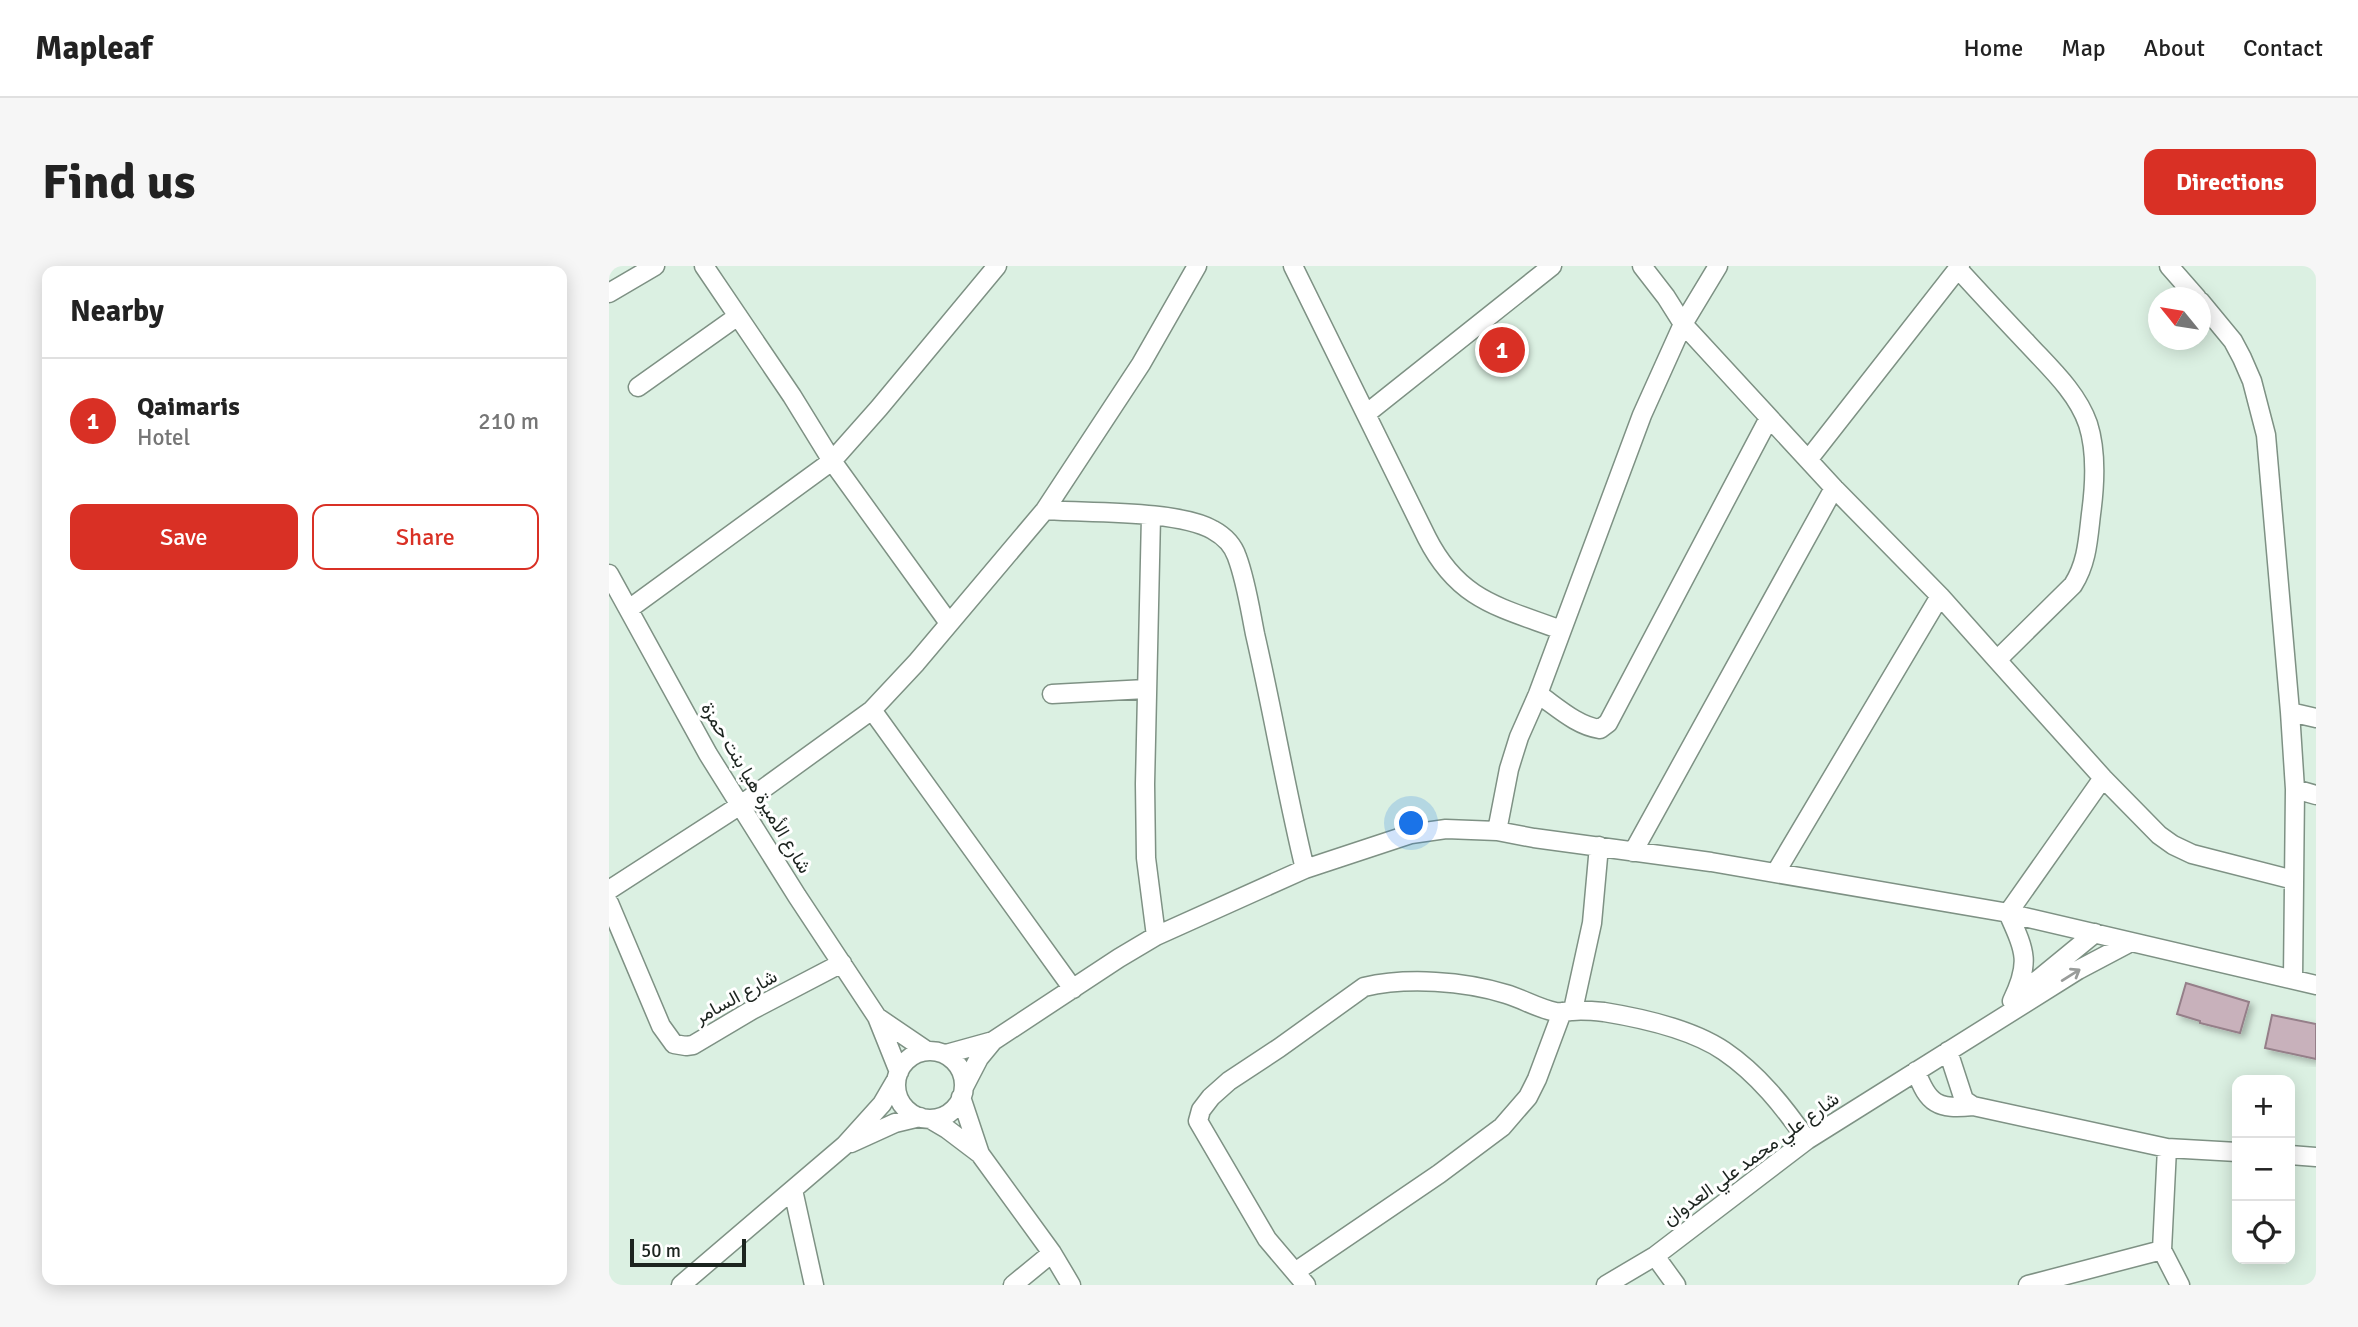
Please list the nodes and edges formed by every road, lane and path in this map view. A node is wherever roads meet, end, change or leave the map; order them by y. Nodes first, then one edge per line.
1 (655, 266) edge
2 (704, 266) edge
3 (997, 266) edge
4 (1197, 266) edge
5 (1293, 266) edge
6 (1552, 266) edge
7 (1642, 266) edge
8 (1718, 266) edge
9 (2169, 266) edge
10 (1959, 267) edge
11 (2188, 287) edge
12 (609, 293) edge
13 (2211, 314) edge
14 (738, 316) junction
15 (1683, 324) junction
16 (638, 387) dead end
17 (1366, 414) junction
18 (1769, 418) junction
19 (1808, 460) junction
20 (832, 461) junction
21 (1834, 488) junction
22 (1045, 510) junction
23 (1151, 516) junction
24 (609, 574) edge
25 (1940, 596) junction
26 (629, 608) junction
27 (949, 624) junction
28 (1561, 630) junction
29 (1997, 660) junction
30 (1146, 689) junction
31 (1052, 694) dead end
32 (1538, 694) junction
33 (872, 710) junction
34 (2290, 712) junction
35 (2316, 718) edge
36 (2103, 778) junction
37 (2295, 789) junction
38 (2316, 795) edge
39 (742, 804) junction
40 (1497, 831) junction
41 (1599, 846) junction
42 (1633, 852) junction
43 (1305, 869) junction
44 (1776, 872) junction
45 (2294, 880) junction
46 (609, 890) edge
47 (609, 903) edge
48 (2008, 913) junction
49 (2095, 933) junction
50 (1156, 936) junction
51 (2131, 942) junction
52 (842, 963) junction
53 (2293, 979) junction
54 (2316, 985) edge
55 (1073, 989) junction
56 (2012, 1001) junction
57 (1567, 1011) junction
58 (877, 1017) junction
59 (1992, 1024) junction
60 (993, 1041) junction
61 (927, 1051) junction
62 (1948, 1051) junction
63 (946, 1054) junction
64 (1916, 1071) junction
65 (897, 1076) junction
66 (962, 1092) junction
67 (1973, 1106) junction
68 (925, 1118) junction
69 (1807, 1140) junction
70 (845, 1145) junction
71 (2167, 1148) junction
72 (2232, 1152) edge
73 (980, 1154) junction
74 (2295, 1155) edge
75 (2316, 1157) edge
76 (793, 1190) junction
77 (2162, 1250) junction
78 (1052, 1253) junction
79 (1655, 1256) junction
80 (1301, 1278) edge
81 (681, 1285) edge
82 (814, 1285) edge
83 (1013, 1285) edge
84 (1071, 1285) edge
85 (1606, 1285) edge
86 (1676, 1285) edge
87 (2028, 1285) edge
88 (2180, 1285) edge

1 - 12 street
2 - 14 street
3 - 20 street
4 - 22 street
5 - 17 street
6 - 17 street
7 - 15 street
8 - 15 street
9 - 11 street
10 - 19 street
10 - 29 street
13 - 34 street
14 - 16 street
14 - 20 street
15 - 18 street
15 - 28 street
17 - 28 street
18 - 19 street
18 - 32 street
19 - 21 street
20 - 26 street
20 - 27 street
21 - 25 street
21 - 42 street
22 - 23 street
22 - 27 street
23 - 30 street
23 - 43 street
24 - 26 street, شارع الأميرة هيا بنت حمزة
25 - 29 street
25 - 44 street
26 - 39 street, شارع الأميرة هيا بنت حمزة
27 - 33 street
28 - 32 street
29 - 36 street
30 - 31 street
30 - 50 street
32 - 40 street
33 - 39 street
33 - 55 street
34 - 35 street
34 - 37 street
36 - 45 street
36 - 48 street
37 - 38 street
37 - 45 street
39 - 46 street
39 - 52 street, شارع الأميرة هيا بنت حمزة
40 - 41 street
40 - 43 street
41 - 42 street
41 - 57 street
42 - 44 street
43 - 50 street
44 - 48 street
45 - 53 street
47 - 52 street, شارع السامر
48 - 49 street
48 - 56 street
49 - 51 street
49 - 56 street, شارع علي محمد علي العدوان
50 - 55 street
51 - 53 street
59 -> 51 street, شارع علي محمد علي العدوان
52 - 58 street, شارع الأميرة هيا بنت حمزة
53 - 54 street
55 - 60 street
56 - 59 street, شارع علي محمد علي العدوان
57 - 69 street
57 - 80 street
57 - 80 street
58 - 61 street, شارع الأميرة هيا بنت حمزة
58 - 65 street, شارع الأميرة هيا بنت حمزة
59 - 62 street, شارع علي محمد علي العدوان
60 - 63 street
60 - 66 street
61 - 63 street
61 - 65 street
62 - 64 street, شارع علي محمد علي العدوان
62 - 67 street
63 - 66 street
64 - 67 street
64 - 69 street, شارع علي محمد علي العدوان
65 - 68 street
65 - 70 street
66 - 68 street
66 - 73 street
67 - 71 street
68 - 70 street
68 - 73 street
69 - 79 street, شارع علي محمد علي العدوان
70 - 76 street
71 - 72 street
71 - 77 street
73 - 78 street
74 - 75 street
76 - 81 street
76 - 82 street
77 - 87 street
77 - 88 street
78 - 83 street
78 - 84 street
79 - 85 street, شارع علي محمد علي العدوان
79 - 86 street

